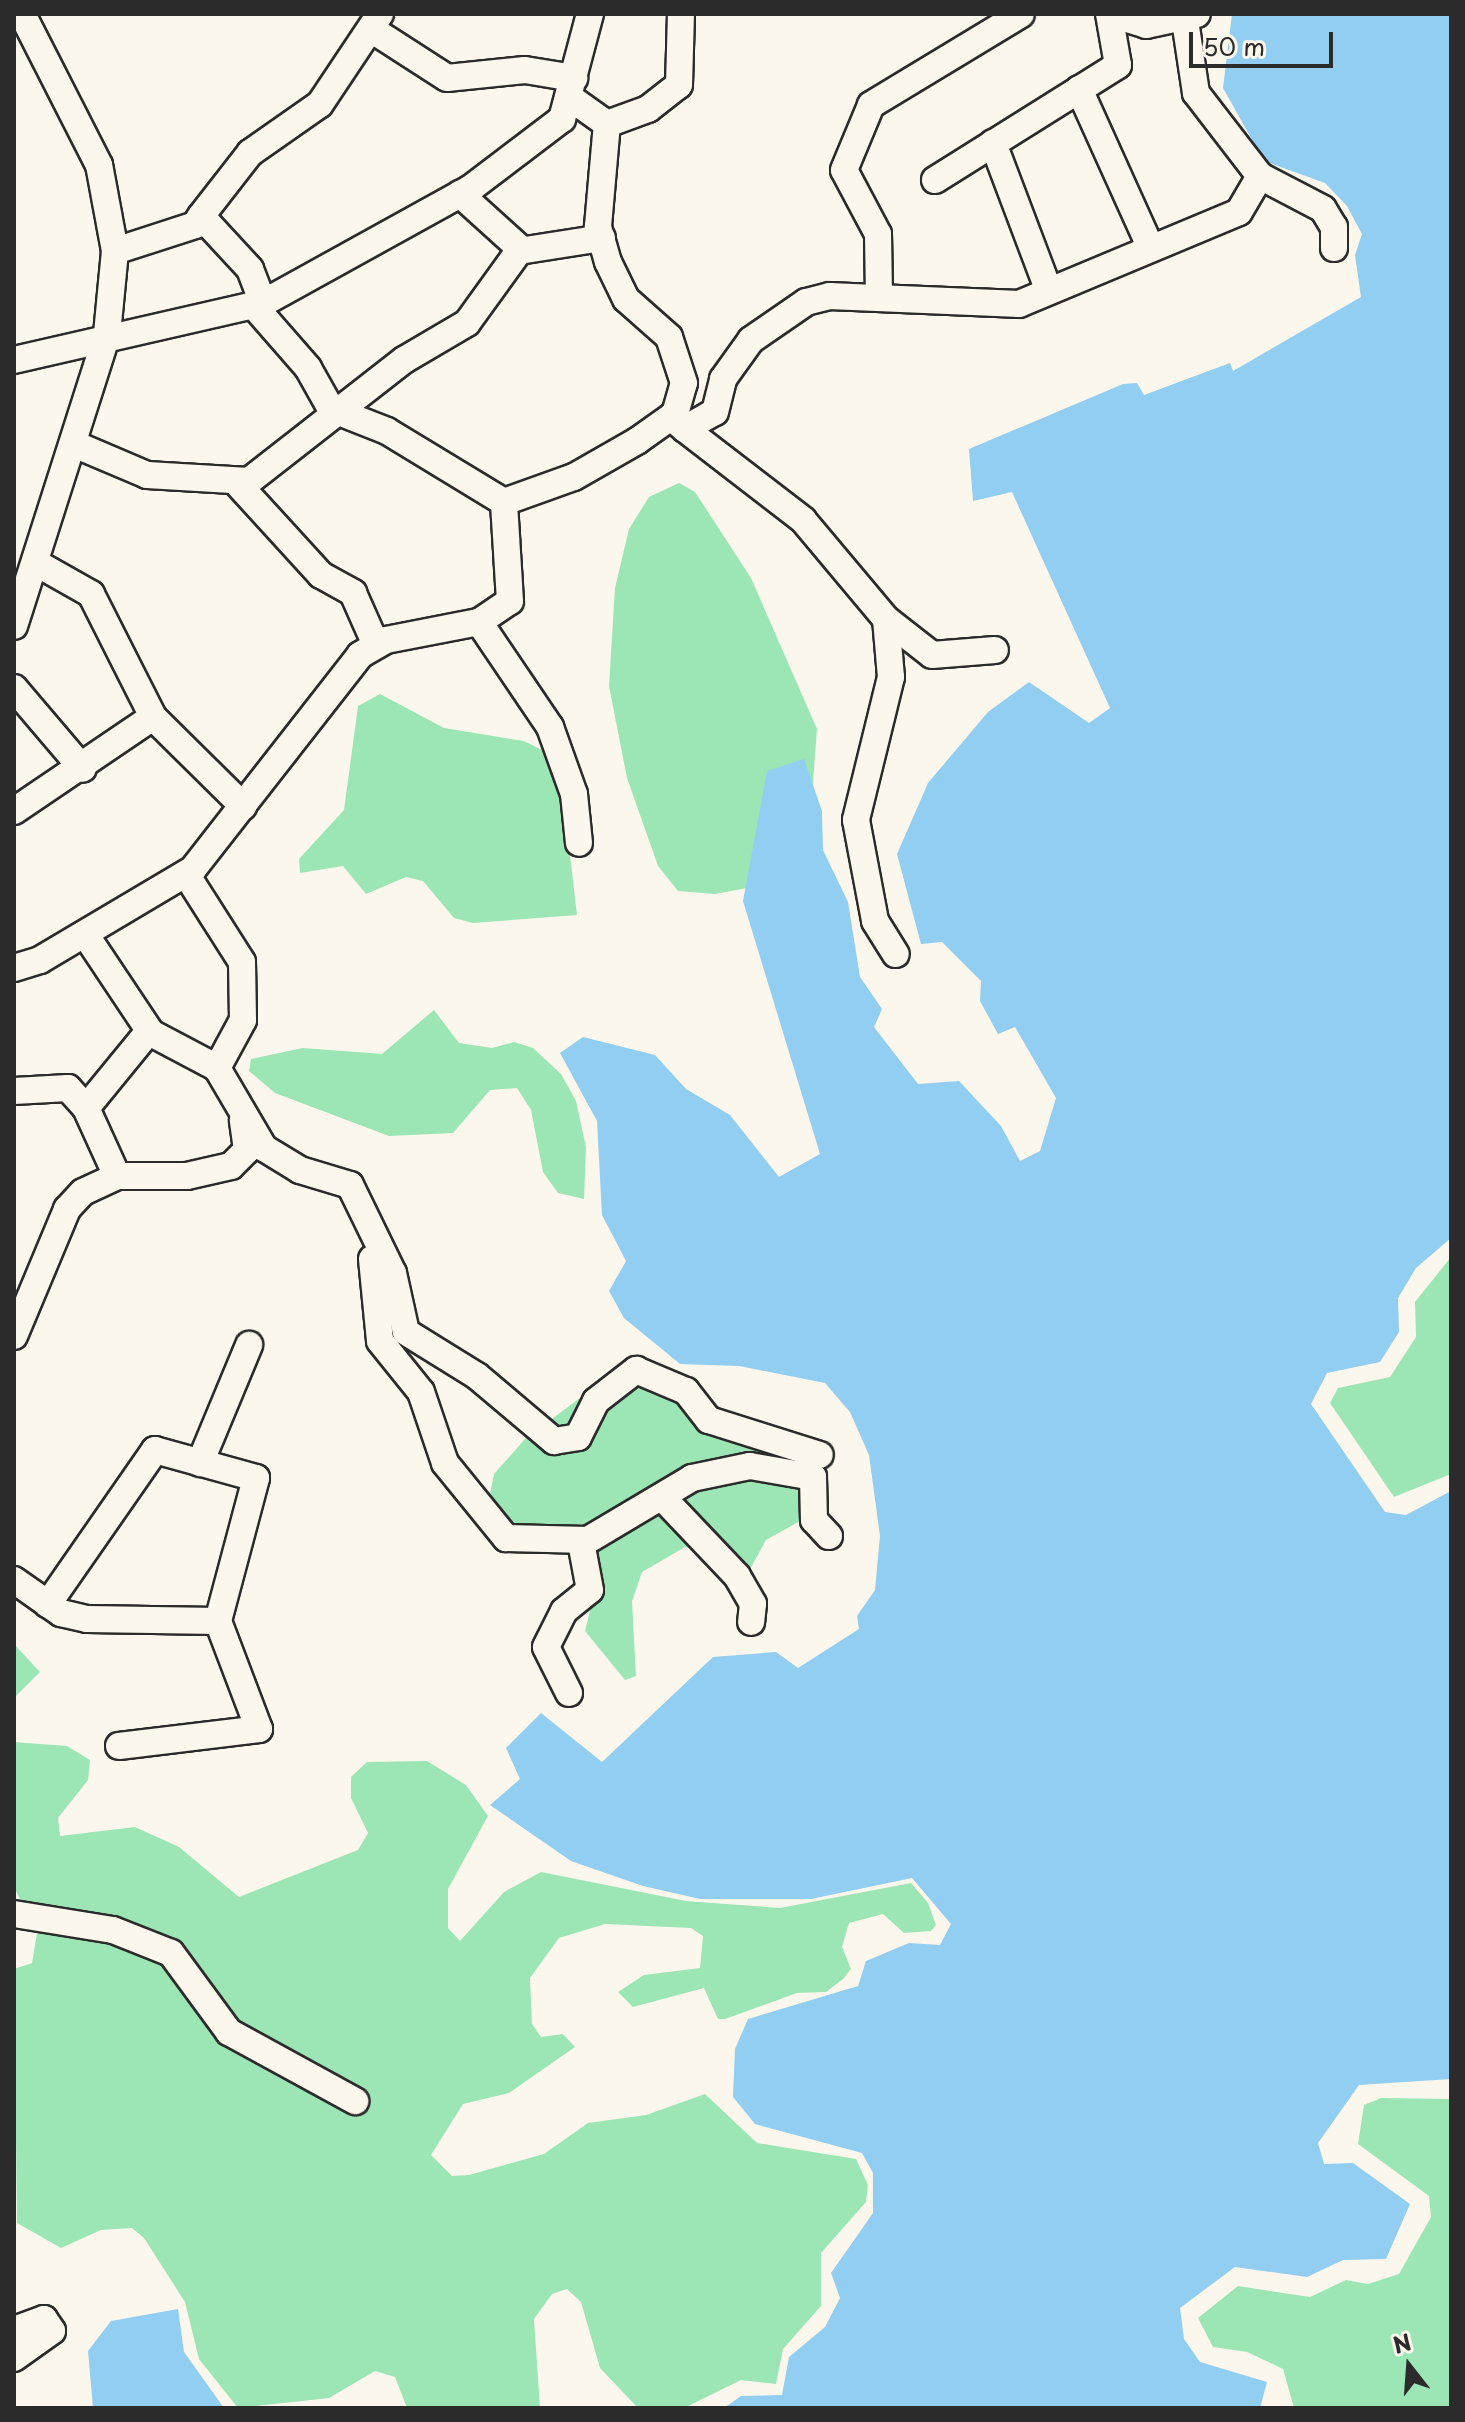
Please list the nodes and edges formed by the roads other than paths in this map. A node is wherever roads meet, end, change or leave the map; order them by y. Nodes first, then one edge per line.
1 (22, 14) edge
2 (590, 14) edge
3 (681, 14) edge
4 (1021, 14) edge
5 (1110, 14) edge
6 (1191, 17) edge
7 (375, 21) edge
8 (571, 88) junction
9 (1079, 89) junction
10 (607, 124) junction
11 (993, 143) junction
12 (1260, 176) junction
13 (935, 180) dead end
14 (460, 194) junction
15 (201, 216) junction
16 (602, 238) junction
17 (1150, 246) junction
18 (1334, 248) dead end
19 (522, 250) junction
20 (115, 251) junction
21 (1049, 291) junction
22 (879, 297) junction
23 (258, 304) junction
24 (107, 334) junction
25 (14, 360) edge
26 (344, 411) junction
27 (678, 423) junction
28 (74, 444) junction
29 (236, 482) junction
30 (504, 502) junction
31 (38, 564) junction
32 (886, 619) junction
33 (479, 622) junction
34 (14, 626) edge
35 (376, 645) junction
36 (995, 650) dead end
37 (14, 688) edge
38 (153, 717) junction
39 (83, 769) junction
40 (243, 806) junction
41 (14, 811) edge
42 (579, 843) dead end
43 (186, 874) junction
44 (85, 934) junction
45 (896, 954) dead end
46 (14, 968) edge
47 (149, 1031) junction
48 (217, 1068) junction
49 (14, 1091) edge
50 (86, 1108) junction
51 (242, 1113) junction
52 (117, 1176) junction
53 (362, 1210) junction
54 (14, 1336) edge
55 (249, 1345) dead end
56 (820, 1455) dead end
57 (200, 1463) junction
58 (662, 1497) junction
59 (829, 1536) dead end
60 (581, 1542) junction
61 (14, 1580) edge
62 (48, 1604) junction
63 (218, 1621) junction
64 (751, 1622) dead end
65 (569, 1693) dead end
66 (119, 1746) dead end
67 (14, 1914) edge
68 (355, 2101) dead end
69 (14, 2330) edge
70 (14, 2358) edge

1 - 20 street
2 - 8 street
3 - 10 street
4 - 22 street
5 - 6 street
5 - 9 street
6 - 12 street
7 - 8 street
7 - 15 street
8 - 10 street
8 - 14 street
9 - 11 street
9 - 17 street
10 - 16 street
11 - 13 street
11 - 21 street
12 - 17 street
12 - 18 street
14 - 19 street
14 - 23 street
15 - 20 street
15 - 23 street
16 - 19 street
16 - 27 street
17 - 21 street
19 - 26 street
20 - 24 street
21 - 22 street
22 - 27 street
23 - 24 street
23 - 26 street
24 - 25 street
24 - 28 street
26 - 29 street
26 - 30 street
27 - 30 street
27 - 32 street
28 - 29 street
28 - 31 street
29 - 35 street
30 - 33 street
31 - 34 street
31 - 38 street
32 - 36 street
32 - 45 street
33 - 35 street
33 - 42 street
35 - 40 street
37 - 39 street
38 - 39 street
38 - 40 street
39 - 41 street
40 - 43 street
43 - 44 street
43 - 48 street
44 - 46 street
44 - 47 street
47 - 48 street
47 - 50 street
48 - 51 street
49 - 50 street
50 - 52 street
51 - 52 street
51 - 53 street
52 - 54 street
53 - 56 street
53 - 60 street
55 - 57 street
57 - 62 street
57 - 63 street
58 - 59 street
58 - 60 street
58 - 64 street
60 - 65 street
61 - 62 street
62 - 63 street
63 - 66 street
67 - 68 street
69 - 70 street

